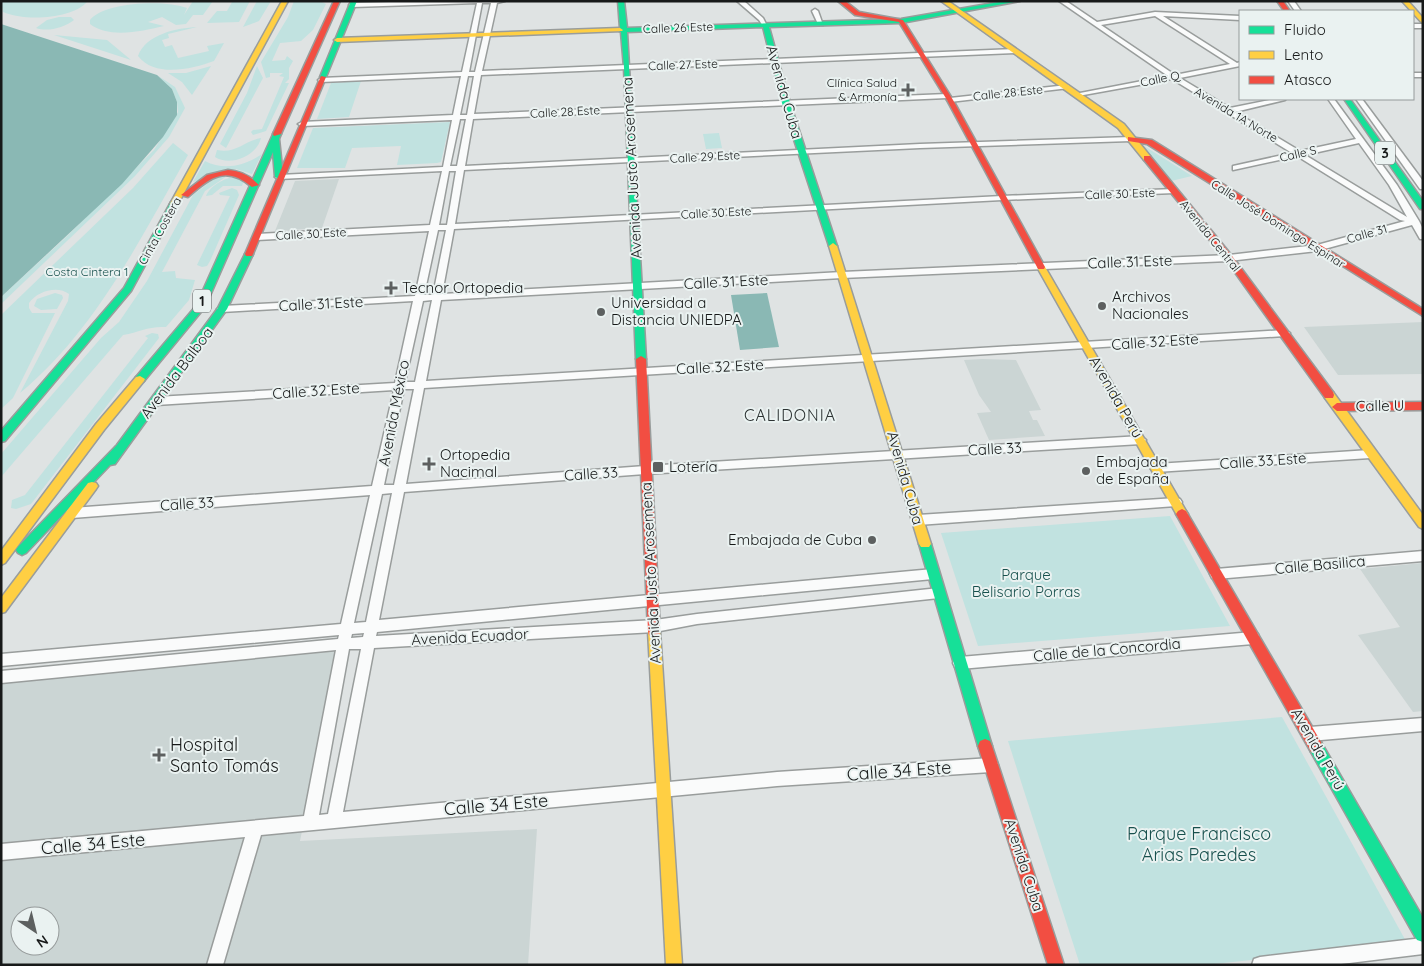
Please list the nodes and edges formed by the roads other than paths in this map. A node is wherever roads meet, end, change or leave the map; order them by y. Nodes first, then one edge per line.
1 (285, 1) edge
2 (337, 1) edge
3 (494, 1) edge
4 (502, 1) edge
5 (621, 1) edge
6 (740, 1) edge
7 (841, 1) edge
8 (944, 1) edge
9 (1017, 1) edge
10 (1062, 1) edge
11 (480, 2) edge
12 (353, 3) edge
13 (815, 12) dead end
14 (959, 12) junction
15 (1414, 12) edge
16 (1156, 14) junction
17 (1239, 18) edge
18 (901, 21) junction
19 (1423, 22) edge
20 (846, 23) junction
21 (820, 24) junction
22 (1094, 24) junction
23 (765, 26) junction
24 (625, 30) junction
25 (480, 35) junction
26 (337, 40) junction
27 (1015, 51) junction
28 (923, 55) junction
29 (774, 61) junction
30 (1238, 64) edge
31 (628, 67) junction
32 (466, 73) junction
33 (478, 73) junction
34 (1172, 76) junction
35 (321, 80) junction
36 (1067, 87) junction
37 (1080, 95) junction
38 (948, 98) junction
39 (1278, 100) edge
40 (1332, 100) edge
41 (1348, 100) edge
42 (1360, 100) edge
43 (786, 103) junction
44 (628, 109) junction
45 (1228, 111) junction
46 (469, 117) junction
47 (457, 118) junction
48 (302, 124) junction
49 (275, 137) junction
50 (1131, 138) junction
51 (1360, 140) junction
52 (209, 143) junction
53 (973, 144) junction
54 (802, 151) junction
55 (1300, 154) junction
56 (630, 161) junction
57 (1236, 168) dead end
58 (446, 169) junction
59 (460, 169) junction
60 (280, 178) junction
61 (255, 185) junction
62 (1393, 185) junction
63 (1423, 187) edge
64 (1174, 192) junction
65 (1002, 198) junction
66 (176, 203) junction
67 (1422, 206) edge
68 (822, 208) junction
69 (634, 218) junction
70 (1414, 221) junction
71 (450, 227) junction
72 (434, 228) junction
73 (257, 237) junction
74 (1423, 237) edge
75 (1317, 248) junction
76 (1229, 258) junction
77 (1041, 266) junction
78 (842, 275) junction
79 (639, 286) junction
80 (437, 298) junction
81 (418, 300) junction
82 (222, 309) junction
83 (1423, 313) edge
84 (1285, 333) junction
85 (1087, 347) junction
86 (870, 358) junction
87 (640, 372) junction
88 (418, 385) junction
89 (399, 386) junction
90 (156, 401) junction
91 (1337, 406) junction
92 (1423, 406) edge
93 (1, 438) edge
94 (1140, 440) junction
95 (120, 448) junction
96 (899, 454) junction
97 (1370, 454) junction
98 (1156, 468) junction
99 (645, 470) junction
100 (401, 489) junction
101 (378, 490) junction
102 (1176, 502) junction
103 (72, 513) junction
104 (918, 520) junction
105 (1423, 524) edge
106 (1423, 556) edge
107 (1, 560) edge
108 (1, 571) edge
109 (933, 574) junction
110 (1216, 574) junction
111 (938, 593) junction
112 (654, 603) junction
113 (1, 608) edge
114 (372, 625) junction
115 (655, 626) junction
116 (347, 627) junction
117 (1253, 638) junction
118 (368, 642) junction
119 (344, 644) junction
120 (1, 660) edge
121 (960, 663) junction
122 (1, 677) edge
123 (1423, 724) edge
124 (1310, 734) junction
125 (991, 765) junction
126 (664, 790) junction
127 (334, 820) junction
128 (310, 824) junction
129 (255, 828) junction
130 (1, 852) edge
131 (1423, 934) edge
132 (1423, 946) edge
133 (215, 965) edge
134 (674, 965) edge
135 (1056, 965) edge
136 (1260, 965) edge

1 - 52 main road, Cinta Costera
2 - 49 main road, Avenida Balboa / 1
3 - 4 street
3 - 11 street
3 - 25 street, Avenida México
5 - 24 main road, Avenida Justo Arosemena
6 - 23 street, Avenida Cuba
7 - 18 main road
7 - 20 main road
8 - 14 main road, Avenida Central
9 - 14 main road, Calle 26 Este
10 - 22 street, Avenida 1A Norte
11 - 12 street
11 - 25 street, Avenida México
12 - 26 main road, Avenida Balboa / 1
13 - 21 street
14 - 18 main road, Calle 26 Este
14 - 27 main road, Avenida Central
15 - 19 main road
16 - 17 street
16 - 22 street
16 - 30 street
18 - 20 main road, Calle 26 Este
18 - 28 main road, Avenida Perú
20 - 21 main road, Calle 26 Este
21 - 23 main road, Calle 26 Este
22 - 34 street, Avenida 1A Norte
23 - 24 main road, Calle 26 Este
23 - 29 main road, Avenida Cuba
24 - 25 main road, Calle 26 Este
24 - 31 main road, Avenida Justo Arosemena
25 - 26 main road, Calle 26 Este
25 - 32 street, Avenida México
25 - 33 street, Avenida México
26 - 35 main road, Avenida Balboa / 1
27 - 28 street, Calle 27 Este
27 - 36 main road, Avenida Central
28 - 29 street, Calle 27 Este
28 - 38 main road, Avenida Perú
29 - 31 street, Calle 27 Este
29 - 43 main road, Avenida Cuba
30 - 34 street, Calle Q
31 - 33 street, Calle 27 Este
31 - 44 main road, Avenida Justo Arosemena
32 - 33 street, Calle 27 Este
32 - 35 street, Calle 27 Este
32 - 47 street, Avenida México
33 - 46 street, Avenida México
34 - 37 street, Calle Q
34 - 45 street, Avenida 1A Norte
35 - 48 main road, Avenida Balboa / 1
36 - 37 main road, Avenida Central
36 - 38 street, Calle 28 Este
37 - 50 main road, Avenida Central
38 - 43 street, Calle 28 Este
38 - 53 main road, Avenida Perú
39 - 45 street
40 - 51 street
41 - 67 main road, 3
42 - 63 street
43 - 44 street, Calle 28 Este
43 - 54 main road, Avenida Cuba
44 - 46 street, Calle 28 Este
44 - 56 main road, Avenida Justo Arosemena
45 - 55 street, Avenida 1A Norte
46 - 47 street, Calle 28 Este
46 - 59 street, Avenida México
47 - 48 street, Calle 28 Este
47 - 58 street, Avenida México
48 - 60 main road, Avenida Balboa / 1
49 - 52 main road
49 - 60 main road
49 - 61 main road, Avenida Balboa / 1
50 - 53 street, Calle 29 Este
50 - 64 main road, Avenida Central
50 - 75 main road, Calle José Domingo Espinar
51 - 55 street, Calle S
51 - 62 street
52 - 66 main road, Cinta Costera
53 - 54 street, Calle 29 Este
53 - 65 main road, Avenida Perú
54 - 56 street, Calle 29 Este
54 - 68 main road, Avenida Cuba
55 - 57 street, Calle S
55 - 70 street, Avenida 1A Norte
56 - 59 street, Calle 29 Este
56 - 69 main road, Avenida Justo Arosemena
58 - 59 street, Calle 29 Este
58 - 60 street, Calle 29 Este
58 - 72 street, Avenida México
59 - 71 street, Avenida México
60 - 73 main road, Avenida Balboa / 1
61 - 66 main road
61 - 107 main road, Avenida Balboa / 1
62 - 67 main road
62 - 70 street
64 - 65 street, Calle 30 Este
64 - 76 main road, Avenida Central
65 - 68 street, Calle 30 Este
65 - 77 main road, Avenida Perú
66 - 93 main road, Cinta Costera
67 - 70 main road
68 - 69 street, Calle 30 Este
68 - 78 main road, Avenida Cuba
69 - 71 street, Calle 30 Este
69 - 79 main road, Avenida Justo Arosemena
70 - 74 street
70 - 75 street, Calle 31
71 - 72 street, Calle 30 Este
71 - 80 street, Avenida México
72 - 73 street, Calle 30 Este
72 - 81 street, Avenida México
73 - 82 main road, Avenida Balboa / 1
75 - 76 street, Calle 31
75 - 83 main road, Calle José Domingo Espinar
76 - 77 street, Calle 31 Este
76 - 84 main road, Avenida Central
77 - 78 street, Calle 31 Este
77 - 85 main road, Avenida Perú
78 - 79 street, Calle 31 Este
78 - 86 main road, Avenida Cuba
79 - 80 street, Calle 31 Este
79 - 87 main road, Avenida Justo Arosemena
80 - 81 street, Calle 31 Este
80 - 88 street, Avenida México
81 - 82 street, Calle 31 Este
81 - 89 street, Avenida México
82 - 90 main road, Avenida Balboa / 1
84 - 85 street, Calle 32 Este
84 - 91 main road, Avenida Central
85 - 86 street, Calle 32 Este
85 - 94 main road, Avenida Perú
86 - 87 street, Calle 32 Este
86 - 96 main road, Avenida Cuba
87 - 88 street, Calle 32 Este
87 - 99 main road, Avenida Justo Arosemena
88 - 89 street, Calle 32 Este
88 - 100 street, Avenida México
89 - 90 street, Calle 32 Este
89 - 101 street, Avenida México
90 - 95 main road, Avenida Balboa / 1
91 - 92 main road, Calle U
91 - 97 main road, Avenida Central
94 - 96 street, Calle 33
94 - 98 main road, Avenida Perú
95 - 103 main road, Avenida Balboa / 1
95 - 108 main road
96 - 99 street, Calle 33
96 - 104 main road, Avenida Cuba
97 - 98 street, Calle 33 Este
97 - 105 main road, Avenida Central
98 - 102 main road, Avenida Perú
99 - 100 street, Calle 33
99 - 112 main road, Avenida Justo Arosemena
100 - 101 street, Calle 33
100 - 114 street, Avenida México
101 - 103 street, Calle 33
101 - 116 street, Avenida México
102 - 104 street
102 - 110 main road, Avenida Perú
103 - 113 main road, Avenida Balboa / 1
104 - 109 main road, Avenida Cuba
106 - 110 street, Calle Basilica
109 - 111 main road, Avenida Cuba
109 - 112 street, Avenida Ecuador
110 - 117 main road, Avenida Perú
111 - 115 street, Avenida Ecuador
111 - 121 main road, Avenida Cuba
112 - 114 street, Avenida Ecuador
112 - 115 main road, Avenida Justo Arosemena
114 - 116 street, Avenida Ecuador
114 - 118 street, Avenida México
115 - 118 street, Avenida Ecuador
115 - 126 main road, Avenida Justo Arosemena
116 - 119 street, Avenida México
116 - 120 street, Avenida Ecuador
117 - 121 street, Calle de la Concordia
117 - 124 main road, Avenida Perú
118 - 119 street, Avenida Ecuador
118 - 127 street, Avenida México
119 - 122 street, Avenida Ecuador
119 - 128 street, Avenida México
121 - 125 main road, Avenida Cuba
123 - 124 street
124 - 131 main road, Avenida Perú
125 - 126 street, Calle 34 Este
125 - 135 main road, Avenida Cuba
126 - 127 street, Calle 34 Este
126 - 134 main road, Avenida Justo Arosemena
127 - 128 street, Calle 34 Este
128 - 129 street, Calle 34 Este
129 - 130 street, Calle 34 Este
129 - 133 street
132 - 136 street

